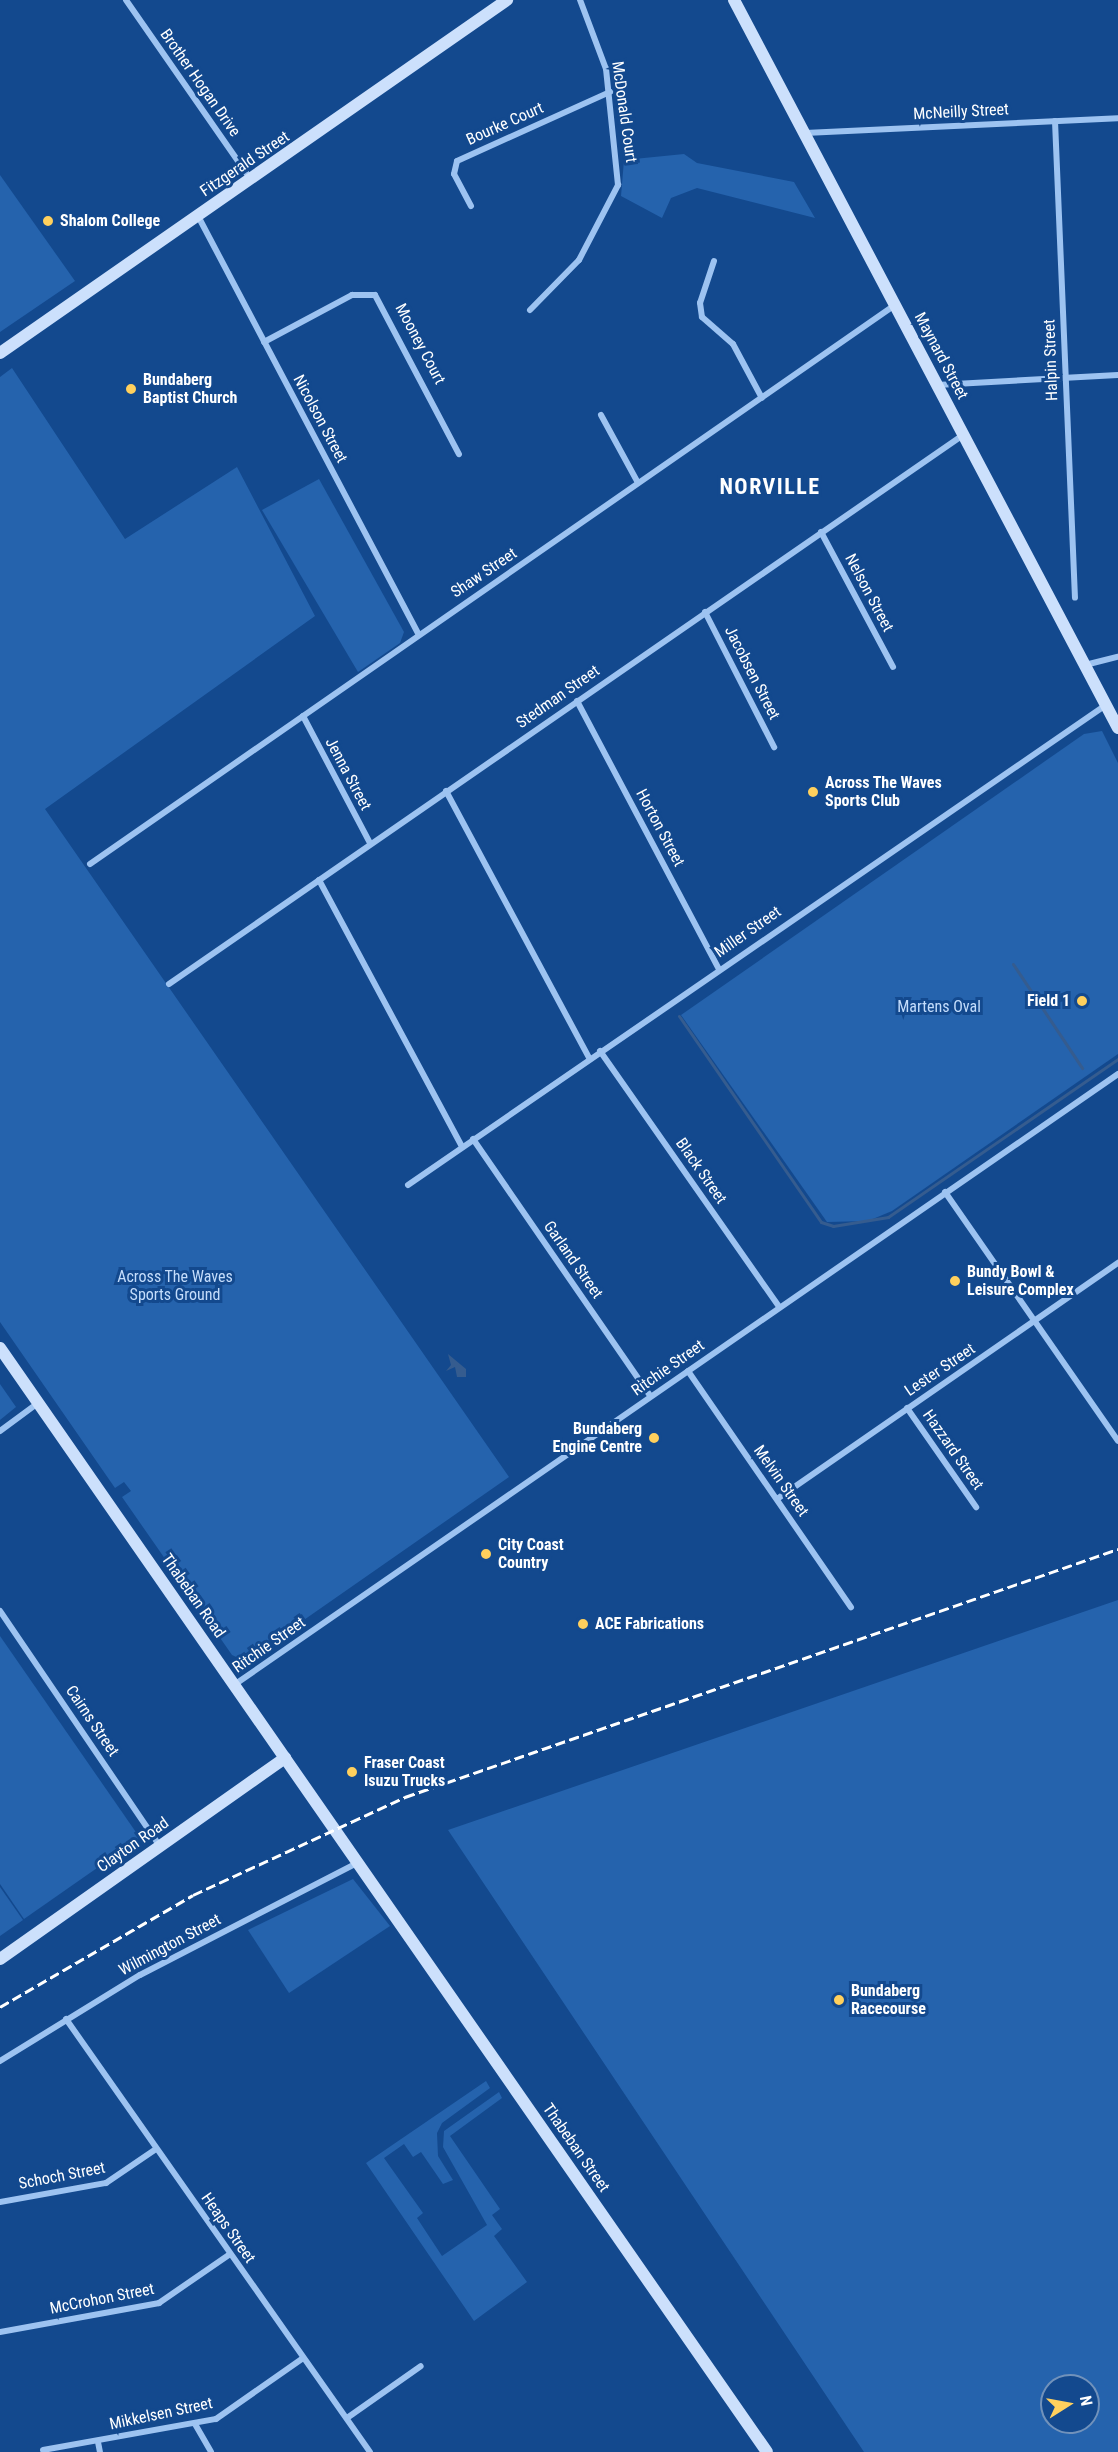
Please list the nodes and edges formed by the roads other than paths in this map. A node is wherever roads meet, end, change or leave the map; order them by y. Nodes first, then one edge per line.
1 (126, 0) edge
2 (507, 0) edge
3 (580, 0) edge
4 (734, 0) edge
5 (610, 92) junction
6 (1118, 118) edge
7 (1055, 121) junction
8 (805, 133) junction
9 (252, 181) junction
10 (471, 206) dead end
11 (198, 216) junction
12 (714, 261) dead end
13 (895, 305) junction
14 (530, 310) dead end
15 (264, 342) junction
16 (0, 353) edge
17 (1118, 375) edge
18 (1066, 378) junction
19 (936, 385) junction
20 (762, 398) junction
21 (601, 415) dead end
22 (964, 435) junction
23 (459, 454) dead end
24 (638, 483) junction
25 (821, 532) junction
26 (1075, 598) dead end
27 (705, 612) junction
28 (418, 634) junction
29 (1118, 657) edge
30 (1085, 665) junction
31 (892, 667) dead end
32 (577, 701) junction
33 (1106, 705) junction
34 (303, 716) junction
35 (1118, 728) edge
36 (774, 747) dead end
37 (446, 791) junction
38 (370, 843) junction
39 (90, 864) dead end
40 (319, 880) junction
41 (719, 969) junction
42 (169, 984) dead end
43 (600, 1051) junction
44 (590, 1059) junction
45 (1118, 1074) edge
46 (474, 1139) junction
47 (462, 1147) junction
48 (408, 1185) dead end
49 (945, 1192) junction
50 (1118, 1263) edge
51 (779, 1307) junction
52 (1035, 1322) junction
53 (0, 1348) edge
54 (688, 1371) junction
55 (650, 1396) junction
56 (38, 1403) junction
57 (908, 1408) junction
58 (0, 1431) edge
59 (1118, 1441) edge
60 (777, 1499) junction
61 (976, 1507) dead end
62 (851, 1607) dead end
63 (0, 1611) edge
64 (234, 1685) junction
65 (285, 1758) junction
66 (161, 1846) junction
67 (358, 1863) junction
68 (0, 1959) edge
69 (66, 2019) junction
70 (0, 2061) edge
71 (156, 2149) junction
72 (0, 2202) edge
73 (230, 2254) junction
74 (0, 2332) edge
75 (303, 2358) junction
76 (421, 2366) dead end
77 (347, 2418) junction
78 (195, 2424) junction
79 (98, 2442) junction
80 (43, 2450) dead end
81 (100, 2452) edge
82 (211, 2452) edge
83 (370, 2452) edge
84 (767, 2452) edge

1 - 9 street, Brother Hogan Drive
2 - 9 street, Fitzgerald Street
3 - 5 street, McDonald Court
4 - 8 street, Maynard Street
5 - 10 street, Bourke Court
5 - 14 street, McDonald Court
6 - 7 street, McNeilly Street
7 - 8 street, McNeilly Street
7 - 18 street, Halpin Street
8 - 13 street, Maynard Street
9 - 11 street, Fitzgerald Street
11 - 15 street, Nicolson Street
11 - 16 street, Fitzgerald Street
12 - 20 street
13 - 19 street, Maynard Street
13 - 20 street, Shaw Street
15 - 23 street, Mooney Court
15 - 28 street, Nicolson Street
17 - 18 street
18 - 19 street
18 - 26 street, Halpin Street
19 - 22 street, Maynard Street
20 - 24 street, Shaw Street
21 - 24 street
22 - 25 street, Stedman Street
22 - 30 street, Maynard Street
24 - 28 street, Shaw Street
25 - 27 street, Stedman Street
25 - 31 street, Nelson Street
27 - 32 street, Stedman Street
27 - 36 street, Jacobsen Street
28 - 34 street, Shaw Street
29 - 30 street
30 - 33 street, Maynard Street
32 - 37 street, Stedman Street
32 - 41 street, Horton Street
33 - 35 street, Maynard Street
33 - 41 street, Miller Street
34 - 38 street, Jenna Street
34 - 39 street, Shaw Street
37 - 38 street, Stedman Street
37 - 44 street
38 - 40 street, Stedman Street
40 - 42 street, Stedman Street
40 - 47 street
41 - 43 street, Miller Street
43 - 44 street, Miller Street
43 - 51 street, Black Street
44 - 46 street, Miller Street
45 - 49 street, Ritchie Street
46 - 47 street, Miller Street
46 - 55 street, Garland Street
47 - 48 street, Miller Street
49 - 51 street, Ritchie Street
49 - 52 street
50 - 52 street, Lester Street
51 - 54 street, Ritchie Street
52 - 57 street, Lester Street
52 - 59 street
53 - 56 street, Thabeban Road
54 - 55 street, Ritchie Street
54 - 60 street, Melvin Street
55 - 64 street, Ritchie Street
56 - 58 street
56 - 64 street, Thabeban Road
57 - 60 street, Lester Street
57 - 61 street, Hazzard Street
60 - 62 street, Melvin Street
63 - 66 street, Cairns Street
64 - 65 street, Thabeban Road
65 - 66 street, Clayton Road
65 - 67 street, Thabeban Road
66 - 68 street, Clayton Road
67 - 69 street, Wilmington Street
67 - 84 street, Thabeban Street
69 - 70 street, Wilmington Street
69 - 71 street, Heaps Street
71 - 72 street, Schoch Street
71 - 73 street, Heaps Street
73 - 74 street, McCrohon Street
73 - 75 street, Heaps Street
75 - 77 street, Heaps Street
75 - 78 street, Mikkelsen Street
76 - 77 street
77 - 83 street, Heaps Street
78 - 79 street, Mikkelsen Street
78 - 82 street
79 - 80 street, Mikkelsen Street
79 - 81 street

